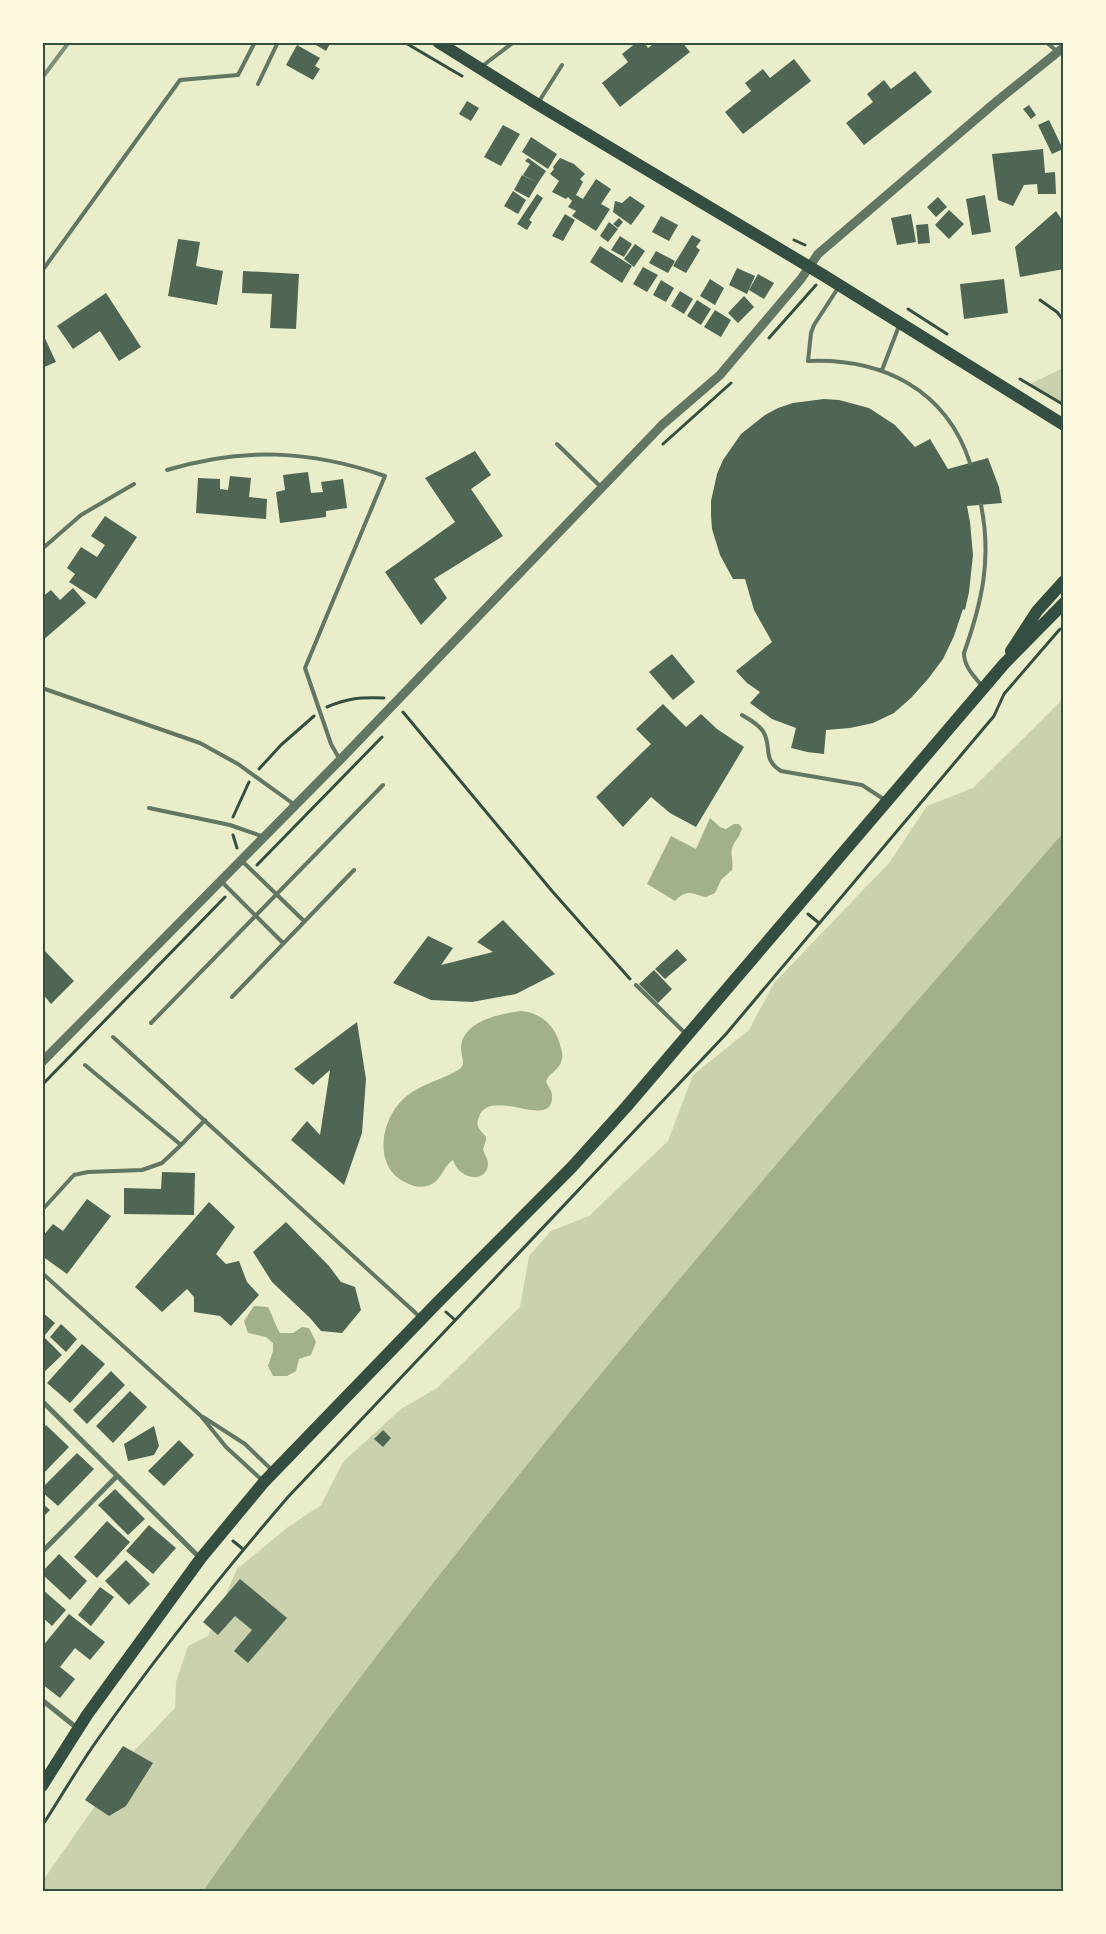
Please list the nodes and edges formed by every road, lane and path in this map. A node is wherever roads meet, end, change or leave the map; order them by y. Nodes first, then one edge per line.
1 (255, 42) edge
2 (278, 42) edge
3 (438, 42) edge
4 (514, 42) edge
5 (1046, 42) edge
6 (1061, 50) edge
7 (562, 65) dead end
8 (479, 68) junction
9 (258, 84) dead end
10 (538, 104) junction
11 (810, 267) junction
12 (42, 271) edge
13 (823, 275) junction
14 (839, 286) junction
15 (1040, 300) dead end
16 (904, 307) dead end
17 (1064, 321) edge
18 (900, 324) junction
19 (950, 336) dead end
20 (765, 343) dead end
21 (882, 370) junction
22 (1019, 379) dead end
23 (733, 381) dead end
24 (1064, 405) edge
25 (1062, 423) edge
26 (558, 444) dead end
27 (660, 446) dead end
28 (970, 463) dead end
29 (167, 470) dead end
30 (134, 484) dead end
31 (601, 487) junction
32 (982, 505) dead end
33 (42, 549) edge
34 (1064, 581) edge
35 (1064, 603) edge
36 (1064, 625) edge
37 (1004, 664) junction
38 (42, 688) edge
39 (984, 688) junction
40 (394, 702) junction
41 (320, 711) junction
42 (403, 712) junction
43 (742, 715) dead end
44 (398, 718) dead end
45 (382, 736) dead end
46 (340, 760) junction
47 (254, 775) junction
48 (383, 785) dead end
49 (887, 802) junction
50 (296, 805) junction
51 (149, 808) dead end
52 (230, 825) junction
53 (264, 837) junction
54 (241, 860) junction
55 (251, 870) junction
56 (354, 870) dead end
57 (221, 881) junction
58 (231, 891) junction
59 (276, 895) junction
60 (255, 916) junction
61 (304, 921) junction
62 (283, 943) junction
63 (636, 985) joint
64 (232, 997) dead end
65 (151, 1023) dead end
66 (688, 1035) junction
67 (113, 1036) dead end
68 (42, 1062) edge
69 (85, 1065) dead end
70 (42, 1085) edge
71 (204, 1120) junction
72 (181, 1144) junction
73 (42, 1210) edge
74 (42, 1273) edge
75 (422, 1319) junction
76 (42, 1402) edge
77 (201, 1416) junction
78 (274, 1472) junction
79 (117, 1476) junction
80 (264, 1482) junction
81 (42, 1552) edge
82 (201, 1558) junction
83 (42, 1700) edge
84 (78, 1728) junction
85 (42, 1786) edge
86 (42, 1826) edge

1 - 12 lane
2 - 9 lane
3 - 8 main road
4 - 8 lane
5 - 6 lane
6 - 11 street
7 - 10 lane
8 - 10 main road
10 - 11 main road
11 - 13 main road
11 - 31 street
13 - 14 main road
13 - 20 path
14 - 18 main road
14 - 21 lane
15 - 17 path
16 - 19 path
18 - 21 lane
18 - 25 main road
21 - 28 lane
22 - 24 path
23 - 27 path
26 - 31 lane
29 - 41 lane
30 - 33 lane
31 - 40 street
32 - 39 lane
34 - 37 main road
35 - 37 main road
36 - 86 path
37 - 39 main road
38 - 47 lane
39 - 49 main road
40 - 41 path
40 - 42 path
40 - 46 street
41 - 46 lane
41 - 47 path
42 - 44 path
42 - 63 path
43 - 49 lane
45 - 55 path
46 - 50 street
47 - 50 lane
47 - 52 path
48 - 59 lane
49 - 66 main road
50 - 53 street
51 - 52 lane
52 - 53 lane
52 - 54 path
53 - 54 street
54 - 55 lane
54 - 57 street
55 - 59 lane
56 - 61 lane
57 - 58 lane
57 - 68 street
58 - 60 lane
58 - 70 path
59 - 60 lane
59 - 61 lane
60 - 62 lane
60 - 65 lane
61 - 62 lane
62 - 64 lane
63 - 66 lane
66 - 75 main road
67 - 71 lane
69 - 72 lane
71 - 72 lane
71 - 75 lane
72 - 73 lane
74 - 77 lane
75 - 78 main road
76 - 79 street
77 - 78 lane
77 - 80 lane
78 - 80 main road
79 - 81 street
79 - 82 street
80 - 82 main road
82 - 84 main road
83 - 84 street
84 - 85 main road

